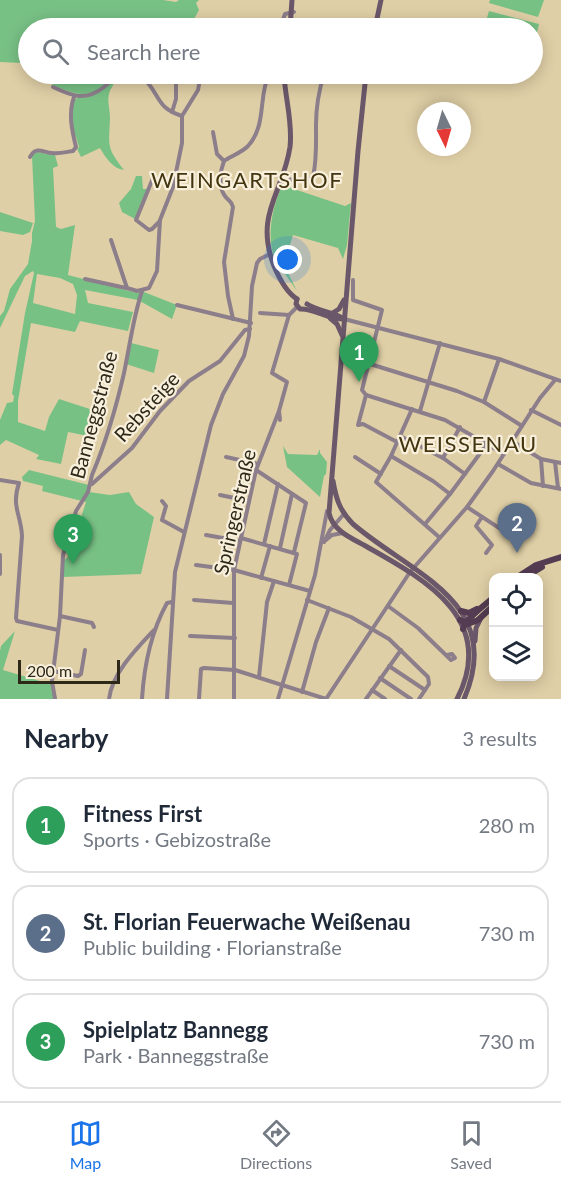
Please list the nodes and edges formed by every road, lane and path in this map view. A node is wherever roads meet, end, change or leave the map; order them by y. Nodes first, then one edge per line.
1 (292, 0) edge
2 (381, 0) edge
3 (293, 12) junction
4 (284, 18) edge
5 (292, 18) edge
6 (377, 18) edge
7 (107, 84) edge
8 (147, 84) edge
9 (176, 84) edge
10 (199, 84) edge
11 (266, 84) edge
12 (285, 84) edge
13 (321, 84) edge
14 (365, 84) edge
15 (53, 87) dead end
16 (74, 97) junction
17 (172, 112) junction
18 (182, 116) junction
19 (213, 132) dead end
20 (30, 157) dead end
21 (224, 162) junction
22 (280, 177) junction
23 (153, 178) dead end
24 (160, 220) junction
25 (111, 240) dead end
26 (270, 254) junction
27 (85, 279) dead end
28 (353, 280) dead end
29 (127, 288) junction
30 (142, 291) junction
31 (346, 295) junction
32 (297, 299) junction
33 (177, 305) dead end
34 (306, 306) junction
35 (297, 307) junction
36 (260, 314) dead end
37 (289, 315) junction
38 (329, 316) junction
39 (233, 319) junction
40 (344, 319) junction
41 (250, 326) junction
42 (379, 328) junction
43 (342, 337) junction
44 (440, 342) junction
45 (499, 359) junction
46 (370, 364) junction
47 (555, 380) junction
48 (429, 381) junction
49 (561, 381) edge
50 (366, 395) junction
51 (484, 402) junction
52 (412, 409) junction
53 (531, 410) junction
54 (279, 411) junction
55 (419, 411) junction
56 (280, 420) dead end
57 (561, 424) edge
58 (522, 426) junction
59 (460, 427) junction
60 (400, 436) junction
61 (512, 441) junction
62 (397, 442) junction
63 (487, 444) junction
64 (504, 454) junction
65 (391, 456) junction
66 (226, 457) dead end
67 (355, 457) dead end
68 (443, 458) junction
69 (541, 459) junction
70 (555, 462) junction
71 (561, 463) edge
72 (258, 464) junction
73 (498, 464) junction
74 (256, 470) junction
75 (332, 474) junction
76 (465, 474) junction
77 (380, 476) junction
78 (0, 480) edge
79 (92, 484) junction
80 (278, 484) junction
81 (543, 486) junction
82 (560, 488) edge
83 (292, 494) junction
84 (220, 495) dead end
85 (450, 495) junction
86 (162, 501) dead end
87 (249, 501) junction
88 (328, 502) junction
89 (467, 507) junction
90 (343, 514) junction
91 (482, 517) junction
92 (425, 524) junction
93 (334, 526) junction
94 (184, 532) junction
95 (343, 533) junction
96 (206, 535) dead end
97 (439, 537) junction
98 (240, 539) junction
99 (523, 539) dead end
100 (264, 544) junction
101 (322, 545) junction
102 (270, 546) junction
103 (280, 548) junction
104 (294, 552) junction
105 (486, 553) dead end
106 (0, 555) edge
107 (561, 559) edge
108 (196, 565) dead end
109 (234, 570) junction
110 (412, 570) junction
111 (524, 573) edge
112 (532, 573) edge
113 (0, 574) edge
114 (261, 578) junction
115 (274, 581) junction
116 (289, 585) junction
117 (310, 591) junction
118 (194, 600) dead end
119 (307, 600) junction
120 (172, 602) junction
121 (489, 602) edge
122 (233, 603) junction
123 (388, 606) junction
124 (483, 607) junction
125 (329, 608) junction
126 (489, 610) edge
127 (461, 611) junction
128 (60, 616) junction
129 (482, 616) junction
130 (464, 623) junction
131 (94, 627) dead end
132 (155, 629) junction
133 (373, 629) junction
134 (58, 630) junction
135 (190, 636) dead end
136 (235, 639) junction
137 (474, 645) junction
138 (85, 650) dead end
139 (400, 650) junction
140 (447, 656) dead end
141 (388, 666) junction
142 (235, 670) junction
143 (53, 671) junction
144 (259, 677) junction
145 (380, 678) junction
146 (282, 685) junction
147 (372, 690) junction
148 (424, 690) junction
149 (302, 692) junction
150 (55, 699) edge
151 (109, 699) edge
152 (142, 699) edge
153 (166, 699) edge
154 (199, 699) edge
155 (234, 699) edge
156 (278, 699) edge
157 (326, 699) edge
158 (366, 699) edge
159 (386, 699) edge
160 (411, 699) edge
161 (419, 699) edge
162 (457, 699) edge
163 (464, 699) edge

1 - 3 main road
2 - 6 main road
3 - 4 street
3 - 5 main road
7 - 16 street
8 - 17 street
9 - 17 street
10 - 18 street
11 - 21 street
12 - 22 main road
13 - 22 street
14 - 31 main road
15 - 16 street
16 - 20 street
17 - 18 street
18 - 24 street, Banneggstraße
19 - 21 street
21 - 39 street
22 - 26 main road
23 - 24 street
24 - 30 street, Banneggstraße
25 - 29 street
26 - 32 main road
26 - 41 street
27 - 29 street
28 - 42 street
29 - 30 street
30 - 79 street, Banneggstraße
31 - 38 main road
31 - 40 main road
32 - 34 main road
32 - 35 main road
33 - 39 street
34 - 35 main road
34 - 38 main road
35 - 37 street
36 - 37 street
37 - 54 street, Springerstraße
38 - 40 main road
38 - 43 main road
39 - 41 street
40 - 42 street
40 - 43 main road
41 - 79 street, Rebsteige
41 - 94 street
42 - 44 street
42 - 46 street
43 - 75 main road
44 - 45 street
44 - 48 street
45 - 47 street
45 - 51 street
46 - 48 street
46 - 50 street
47 - 49 street
47 - 53 street
48 - 51 street
48 - 55 street
50 - 52 street
50 - 62 street
51 - 58 street
52 - 55 street
52 - 60 street
53 - 57 street
53 - 58 street
54 - 56 street
54 - 72 street, Springerstraße
55 - 59 street
58 - 61 street
59 - 63 street
59 - 68 street
60 - 62 street
60 - 68 street
61 - 64 street
61 - 69 street
62 - 65 street
63 - 64 street
63 - 76 street
64 - 73 street
65 - 77 street
65 - 85 street
66 - 72 street
67 - 77 street
68 - 76 street
69 - 70 street
69 - 81 street
70 - 71 street
70 - 82 street
72 - 74 street, Springerstraße
73 - 81 street
73 - 89 street
74 - 80 street
74 - 87 street, Springerstraße
75 - 88 main road
75 - 90 main road
76 - 85 street
77 - 92 street
78 - 134 street
79 - 128 street, Banneggstraße
80 - 83 street
80 - 100 street
81 - 82 street
83 - 103 street
83 - 104 street
84 - 87 street
85 - 92 street
86 - 94 street
87 - 98 street, Springerstraße
88 - 93 main road
88 - 101 street
89 - 91 street
89 - 97 street
90 - 93 street
90 - 110 main road
91 - 99 street
91 - 105 street
92 - 97 street
93 - 95 main road
93 - 101 street
94 - 120 street
95 - 101 street
95 - 110 main road
96 - 98 street
97 - 110 street
98 - 100 street
98 - 109 street, Springerstraße
100 - 102 street
101 - 117 street
102 - 103 street
102 - 114 street
103 - 104 street
104 - 116 street
106 - 113 street
107 - 111 main road
107 - 112 main road
108 - 109 street
109 - 114 street
109 - 122 street, Springerstraße
110 - 123 street
110 - 127 main road
110 - 130 main road
114 - 115 street
115 - 116 street
115 - 144 street
116 - 117 street
117 - 119 street
118 - 122 street
119 - 125 street
119 - 146 street
120 - 132 street
120 - 153 street
121 - 124 main road
122 - 136 street, Springerstraße
123 - 133 street
123 - 140 street
124 - 127 main road
124 - 130 main road
125 - 133 street
125 - 149 street
126 - 129 main road
127 - 130 main road
128 - 131 street
128 - 134 street, Banneggstraße
129 - 130 main road
129 - 137 main road
130 - 137 main road
130 - 162 main road
132 - 151 street
132 - 152 street
133 - 139 street
133 - 157 street
134 - 143 street, Banneggstraße
135 - 136 street
136 - 142 street, Springerstraße
137 - 163 main road
138 - 143 street
139 - 141 street
139 - 148 street
141 - 145 street
141 - 148 street
142 - 144 street
142 - 154 street
142 - 155 street, Springerstraße
143 - 150 street, Banneggstraße
144 - 146 street
145 - 147 street
145 - 160 street
146 - 149 street
146 - 156 street
147 - 158 street
147 - 159 street
148 - 161 street
149 - 157 street

